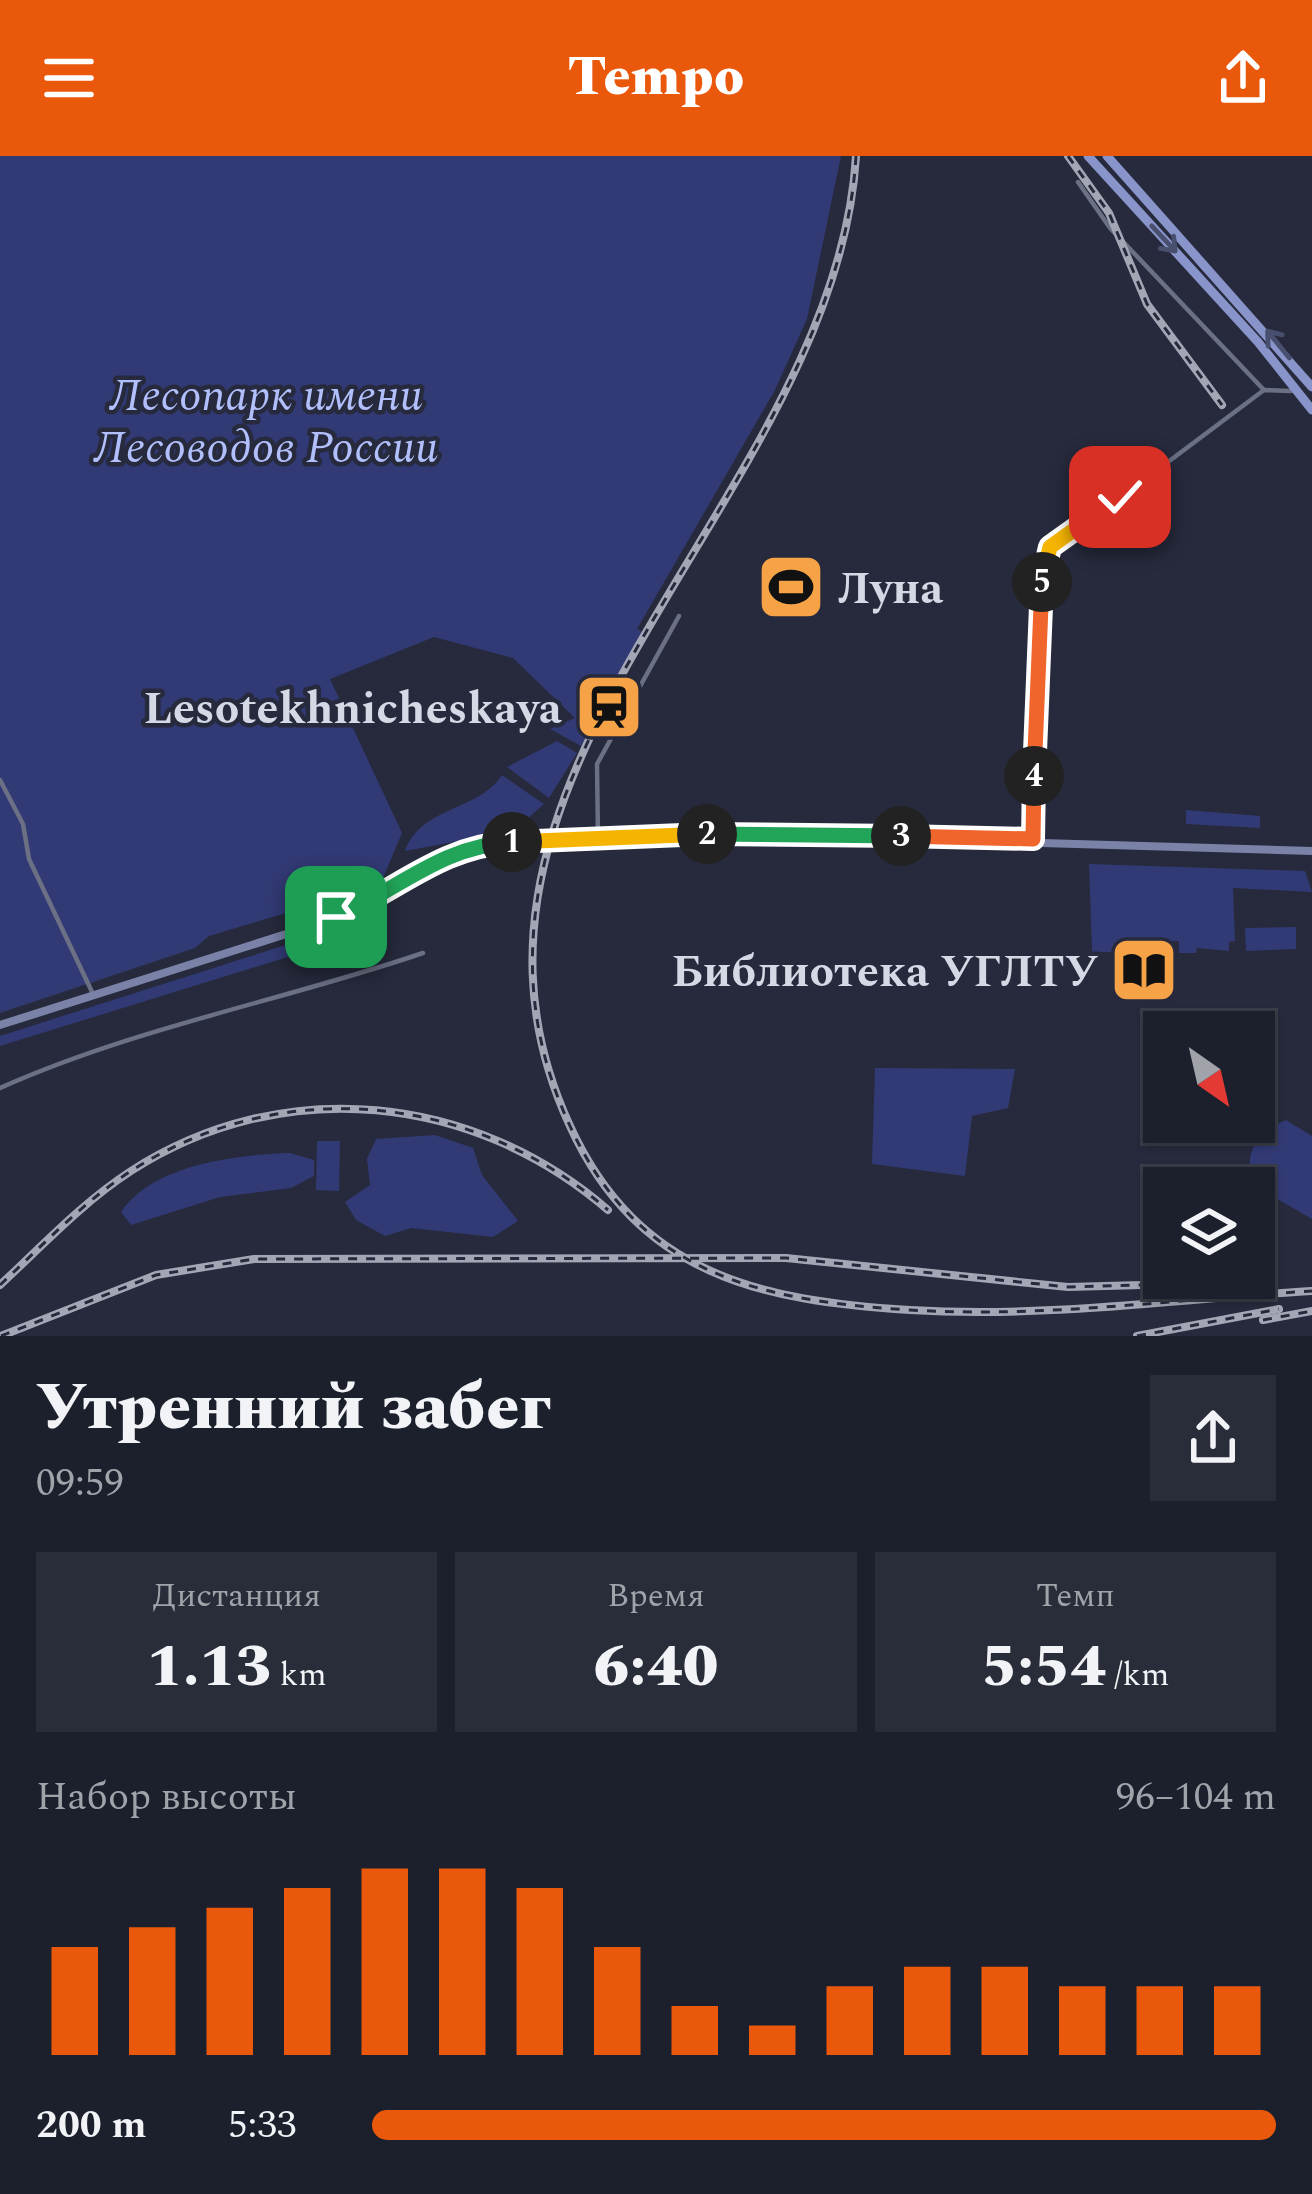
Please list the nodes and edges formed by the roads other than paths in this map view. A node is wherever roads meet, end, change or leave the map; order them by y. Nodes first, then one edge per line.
1 (1088, 156) edge
2 (1108, 156) edge
3 (1078, 182) dead end
4 (1252, 313) junction
5 (1240, 322) junction
6 (1312, 387) edge
7 (1264, 389) junction
8 (1298, 393) junction
9 (1312, 410) edge
10 (679, 616) dead end
11 (0, 780) edge
12 (598, 838) junction
13 (1033, 839) junction
14 (1312, 848) edge
15 (423, 953) dead end
16 (93, 995) junction
17 (0, 1025) edge
18 (0, 1088) edge

1 -> 5 main road
2 - 4 main road
3 - 7 street
4 - 5 main road
6 -> 4 main road
5 - 8 main road
7 - 8 street
7 - 13 street
8 - 9 main road
10 - 12 street
11 - 16 street
12 - 13 main road
12 - 16 main road
13 - 14 main road
15 - 18 street
16 - 17 main road

